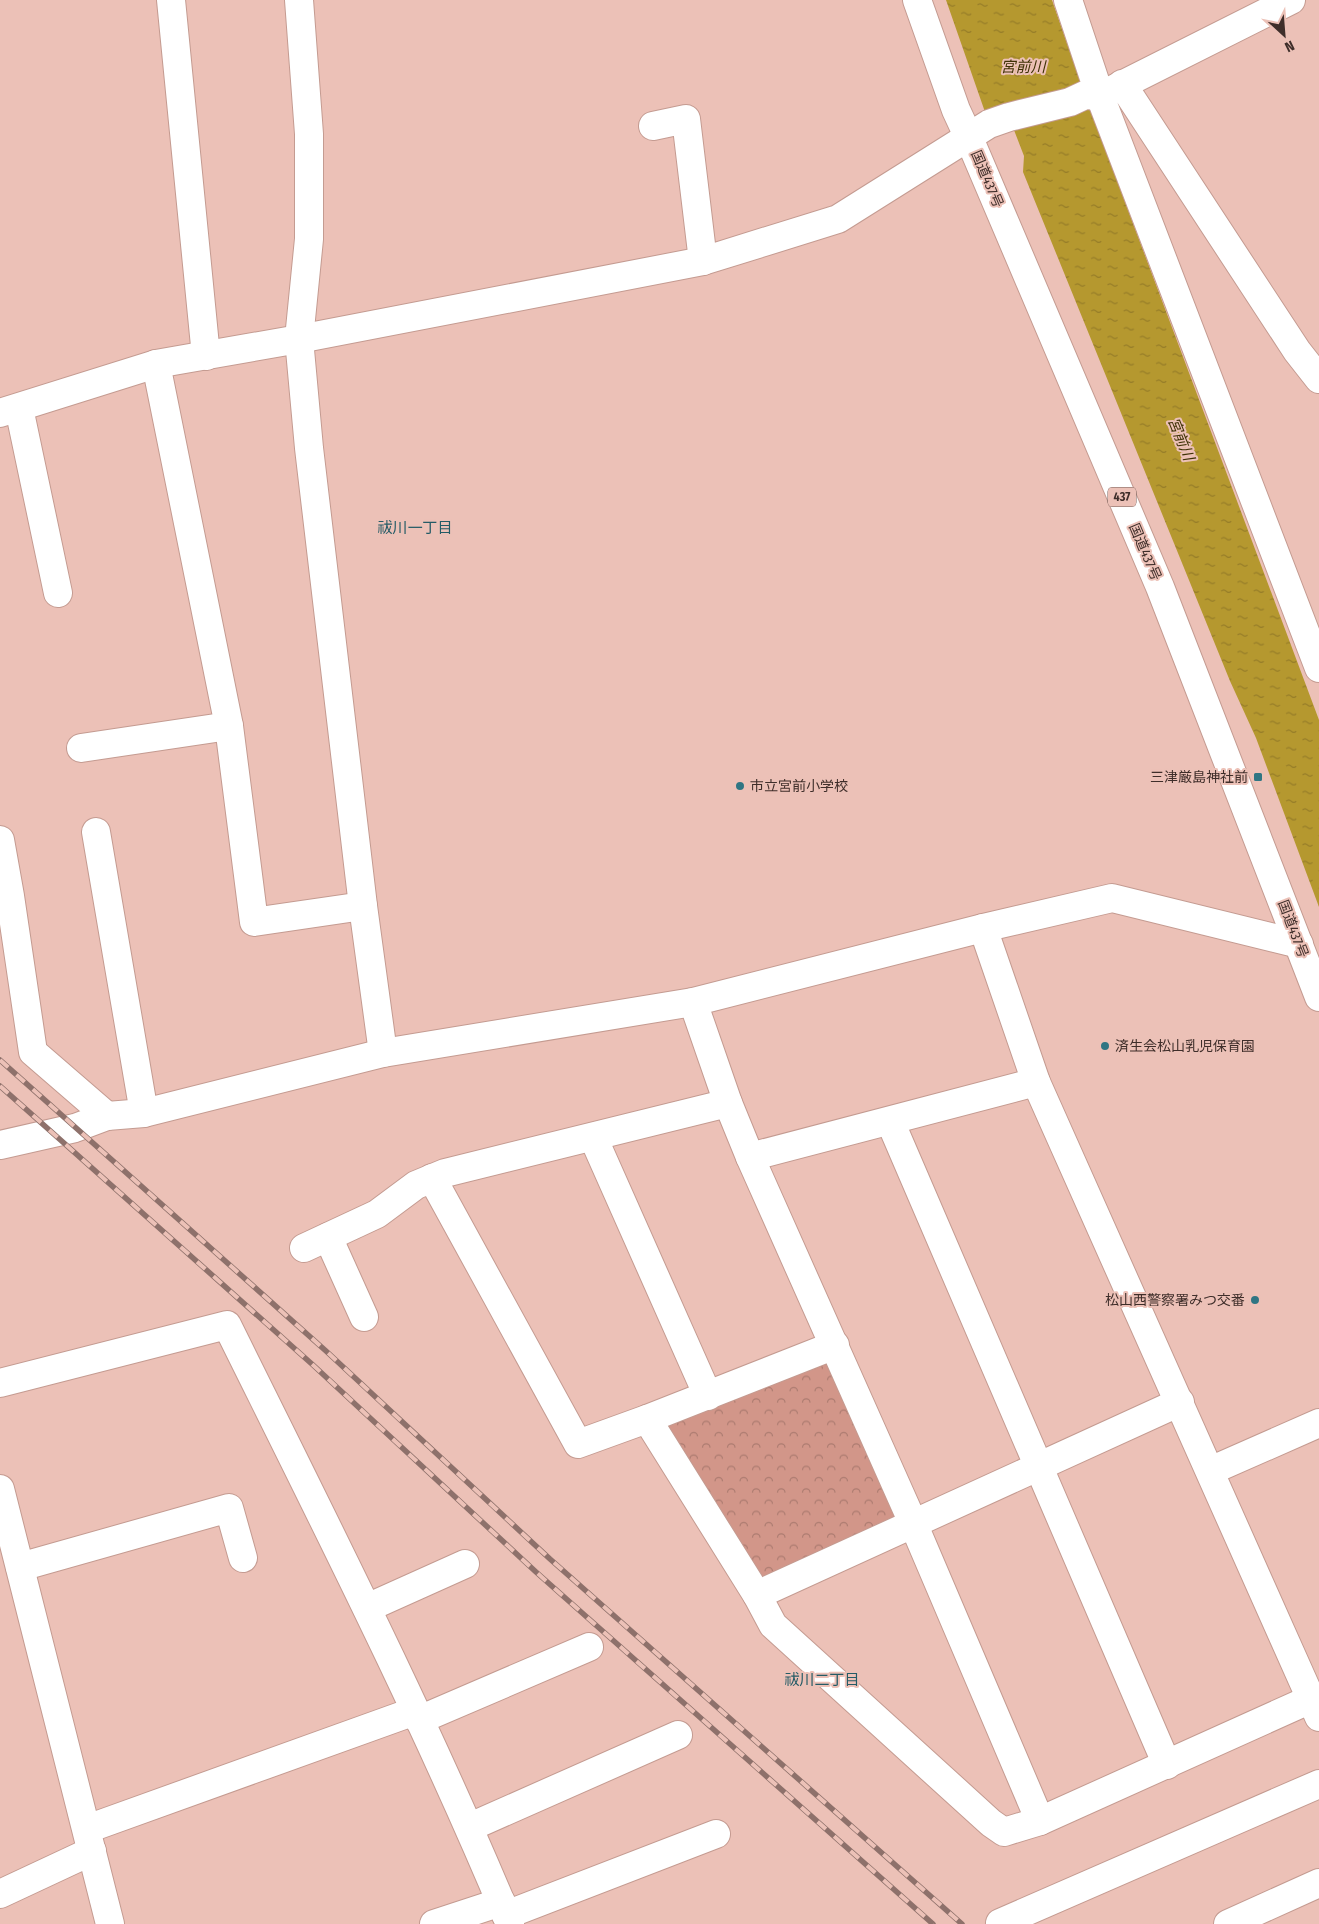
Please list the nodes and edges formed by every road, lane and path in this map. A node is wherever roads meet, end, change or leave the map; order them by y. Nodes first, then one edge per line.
1 (171, 0) edge
2 (298, 0) edge
3 (917, 0) edge
4 (1068, 0) edge
5 (1290, 0) edge
6 (1111, 90) junction
7 (653, 126) dead end
8 (979, 131) junction
9 (703, 260) junction
10 (299, 339) junction
11 (1308, 350) edge
12 (206, 356) junction
13 (156, 364) junction
14 (1319, 379) edge
15 (9, 410) edge
16 (58, 593) dead end
17 (1319, 668) edge
18 (229, 726) junction
19 (81, 748) dead end
20 (96, 832) dead end
21 (0, 840) edge
22 (363, 906) junction
23 (983, 928) junction
24 (1299, 944) junction
25 (1319, 997) edge
26 (693, 1002) junction
27 (383, 1053) junction
28 (1036, 1082) junction
29 (728, 1104) junction
30 (144, 1113) junction
31 (108, 1116) junction
32 (890, 1121) junction
33 (593, 1137) junction
34 (0, 1145) edge
35 (750, 1157) junction
36 (432, 1178) junction
37 (328, 1237) junction
38 (304, 1248) dead end
39 (364, 1317) dead end
40 (835, 1345) junction
41 (0, 1383) edge
42 (708, 1396) junction
43 (1180, 1402) junction
44 (647, 1419) junction
45 (1319, 1423) edge
46 (1038, 1466) junction
47 (1210, 1471) junction
48 (0, 1489) edge
49 (913, 1523) junction
50 (11, 1552) edge
51 (243, 1558) dead end
52 (465, 1564) dead end
53 (757, 1595) junction
54 (367, 1608) junction
55 (589, 1647) dead end
56 (1315, 1708) edge
57 (417, 1716) junction
58 (678, 1735) dead end
59 (1167, 1765) junction
60 (1319, 1784) edge
61 (1040, 1821) junction
62 (470, 1827) junction
63 (716, 1834) dead end
64 (90, 1840) junction
65 (1319, 1883) edge
66 (0, 1894) edge
67 (506, 1914) edge
68 (1000, 1923) edge
69 (110, 1924) edge
70 (434, 1924) edge
71 (1228, 1924) edge

1 - 12 main road
2 - 10 main road
3 - 8 main road, 国道437号 / 437
4 - 6 main road
5 - 6 main road
6 - 8 main road
6 - 11 main road
6 - 17 main road
7 - 9 main road
8 - 9 main road
8 - 24 main road, 国道437号 / 437
9 - 10 main road
10 - 12 main road
10 - 22 main road
11 - 14 main road
12 - 13 main road
13 - 15 main road
13 - 18 main road
15 - 16 main road
18 - 19 main road
18 - 22 main road
20 - 30 main road
21 - 31 main road
22 - 27 main road
23 - 24 main road
23 - 26 main road
23 - 28 main road
24 - 25 main road, 国道437号 / 437
26 - 27 main road
26 - 29 main road
27 - 30 main road
28 - 32 main road
28 - 43 main road
29 - 33 main road
29 - 35 main road
30 - 31 main road
31 - 34 main road
32 - 35 main road
32 - 46 main road
33 - 36 main road
33 - 42 main road
35 - 40 main road
36 - 37 main road
36 - 44 main road
37 - 38 main road
37 - 39 main road
40 - 42 main road
40 - 49 main road
41 - 54 main road
42 - 44 main road
43 - 46 main road
43 - 47 main road
44 - 53 main road
45 - 47 main road
46 - 49 main road
46 - 59 main road
47 - 56 main road
48 - 50 main road
49 - 53 main road
49 - 61 main road
50 - 51 main road
50 - 64 main road
52 - 54 main road
53 - 61 main road
54 - 57 main road
55 - 57 main road
56 - 59 main road
57 - 62 main road
57 - 64 main road
58 - 62 main road
59 - 61 main road
60 - 68 main road
62 - 67 main road
63 - 67 main road
64 - 66 main road
64 - 69 main road
65 - 71 main road
67 - 70 main road

